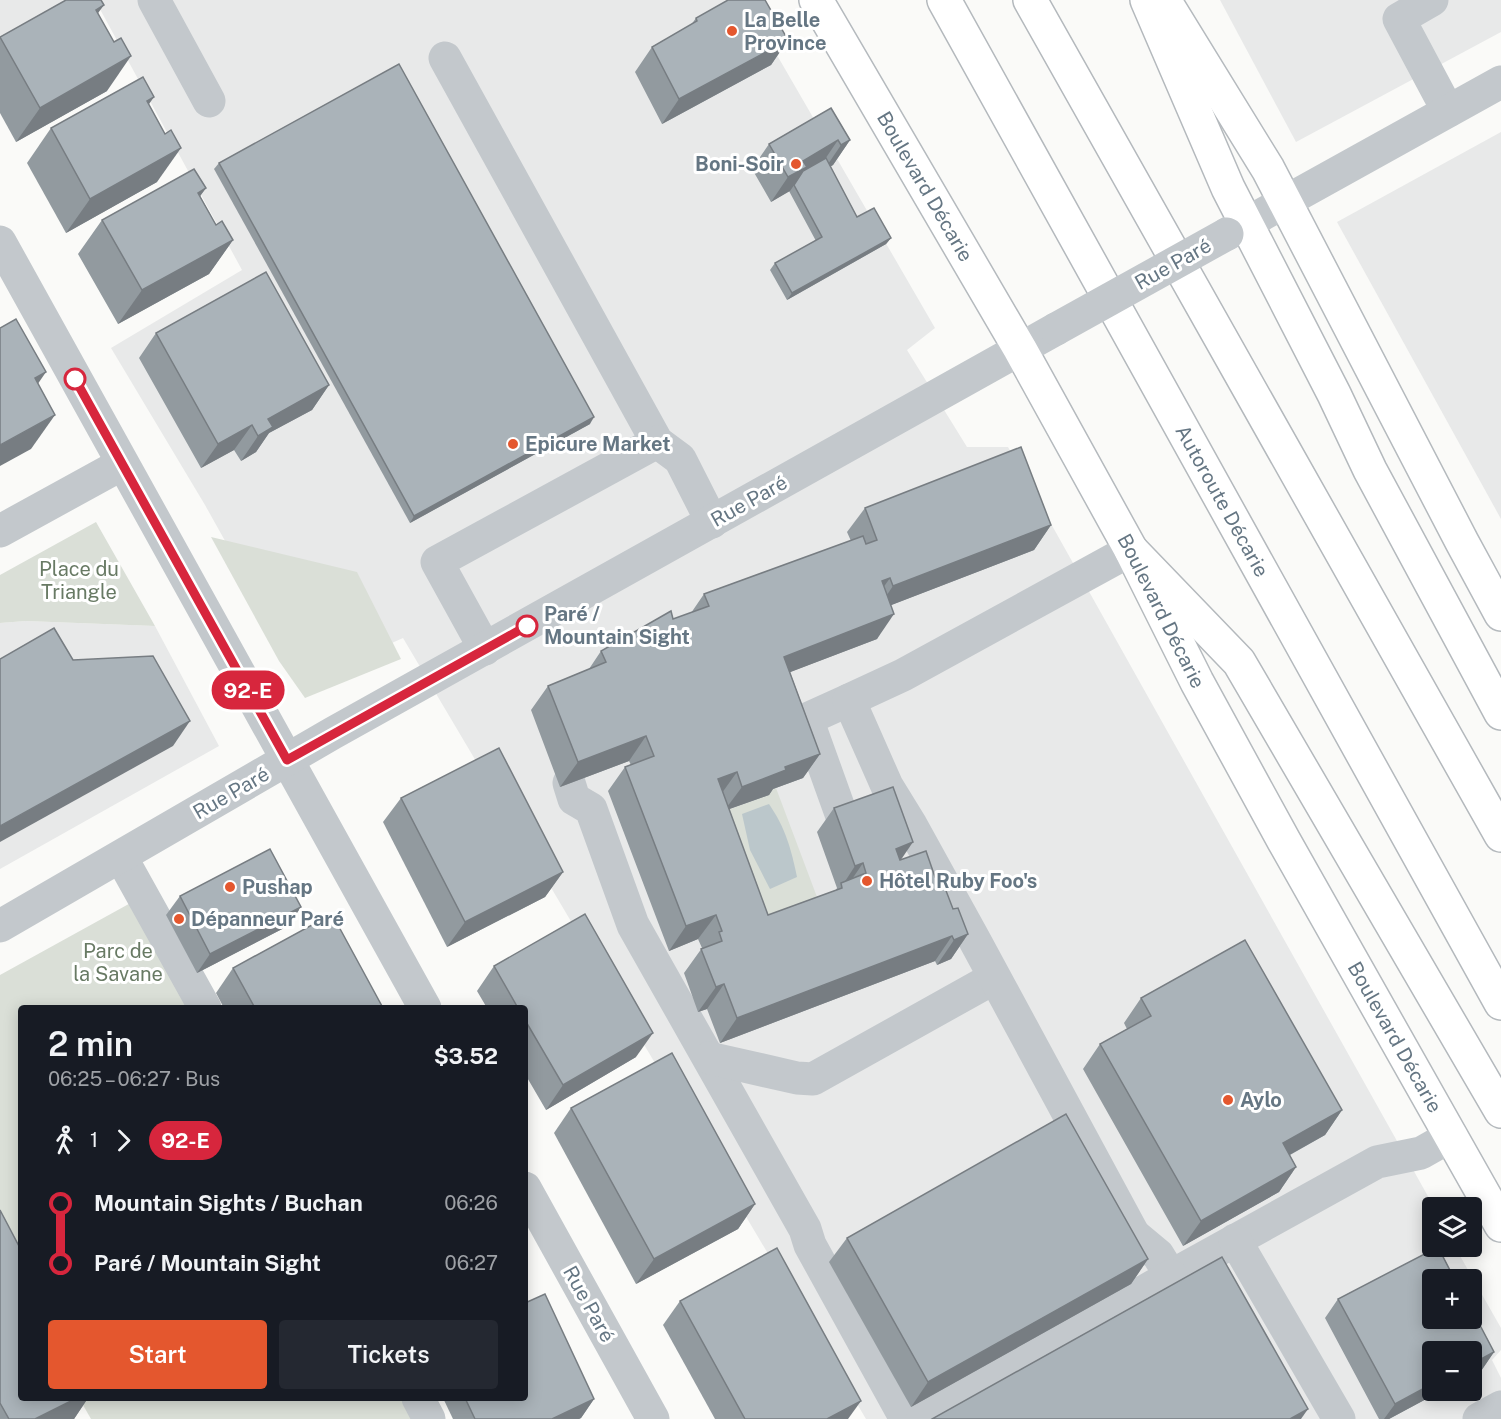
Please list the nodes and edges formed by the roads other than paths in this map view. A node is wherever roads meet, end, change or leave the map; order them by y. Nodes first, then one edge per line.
1 (154, 0) edge
2 (816, 0) edge
3 (944, 0) edge
4 (1030, 0) edge
5 (1147, 0) edge
6 (1164, 0) edge
7 (1432, 0) edge
8 (445, 58) dead end
9 (1501, 82) edge
10 (209, 101) dead end
11 (1449, 111) junction
12 (1285, 202) junction
13 (1237, 229) junction
14 (0, 242) edge
15 (1020, 349) junction
16 (657, 442) junction
17 (122, 464) junction
18 (712, 522) junction
19 (0, 531) edge
20 (1131, 550) junction
21 (1501, 614) edge
22 (485, 650) junction
23 (849, 700) junction
24 (1501, 713) edge
25 (287, 760) junction
26 (569, 783) dead end
27 (844, 822) edge
28 (1501, 836) edge
29 (121, 856) junction
30 (0, 926) edge
31 (994, 978) junction
32 (1501, 1003) edge
33 (203, 1005) edge
34 (423, 1005) edge
35 (709, 1058) junction
36 (1501, 1111) edge
37 (1451, 1136) junction
38 (528, 1193) edge
39 (1501, 1225) edge
40 (1235, 1240) junction
41 (1171, 1276) junction
42 (420, 1401) edge
43 (1501, 1407) edge
44 (429, 1419) edge
45 (653, 1419) edge
46 (906, 1419) edge
47 (922, 1419) edge
48 (1339, 1419) edge
49 (1479, 1419) edge

1 - 10 street
2 - 15 main road, Boulevard Décarie
3 - 32 main road, Autoroute Décarie
4 - 28 main road
5 - 13 main road
6 - 12 main road
7 - 11 street
8 - 16 street
9 - 11 street, Rue Paré
11 - 12 street, Rue Paré
12 - 13 street, Rue Paré
12 - 21 main road
13 - 15 street, Rue Paré, bridge
13 - 24 main road
14 - 17 street
15 - 18 street, Rue Paré
15 - 20 main road, Boulevard Décarie
16 - 18 street
16 - 22 street
17 - 19 street
17 - 25 street
18 - 22 street, Rue Paré
20 - 23 street
20 - 36 main road
20 - 37 main road, Boulevard Décarie
22 - 25 street, Rue Paré
23 - 27 street
23 - 31 street
25 - 29 street, Rue Paré
25 - 34 street
26 - 35 street
29 - 30 street, Rue Paré
29 - 33 street
31 - 35 street
31 - 41 street
35 - 46 street
37 - 39 main road, Boulevard Décarie
37 - 40 street
38 - 45 street, Rue Paré
40 - 41 street
40 - 48 street
41 - 47 street
42 - 44 street
43 - 49 street

